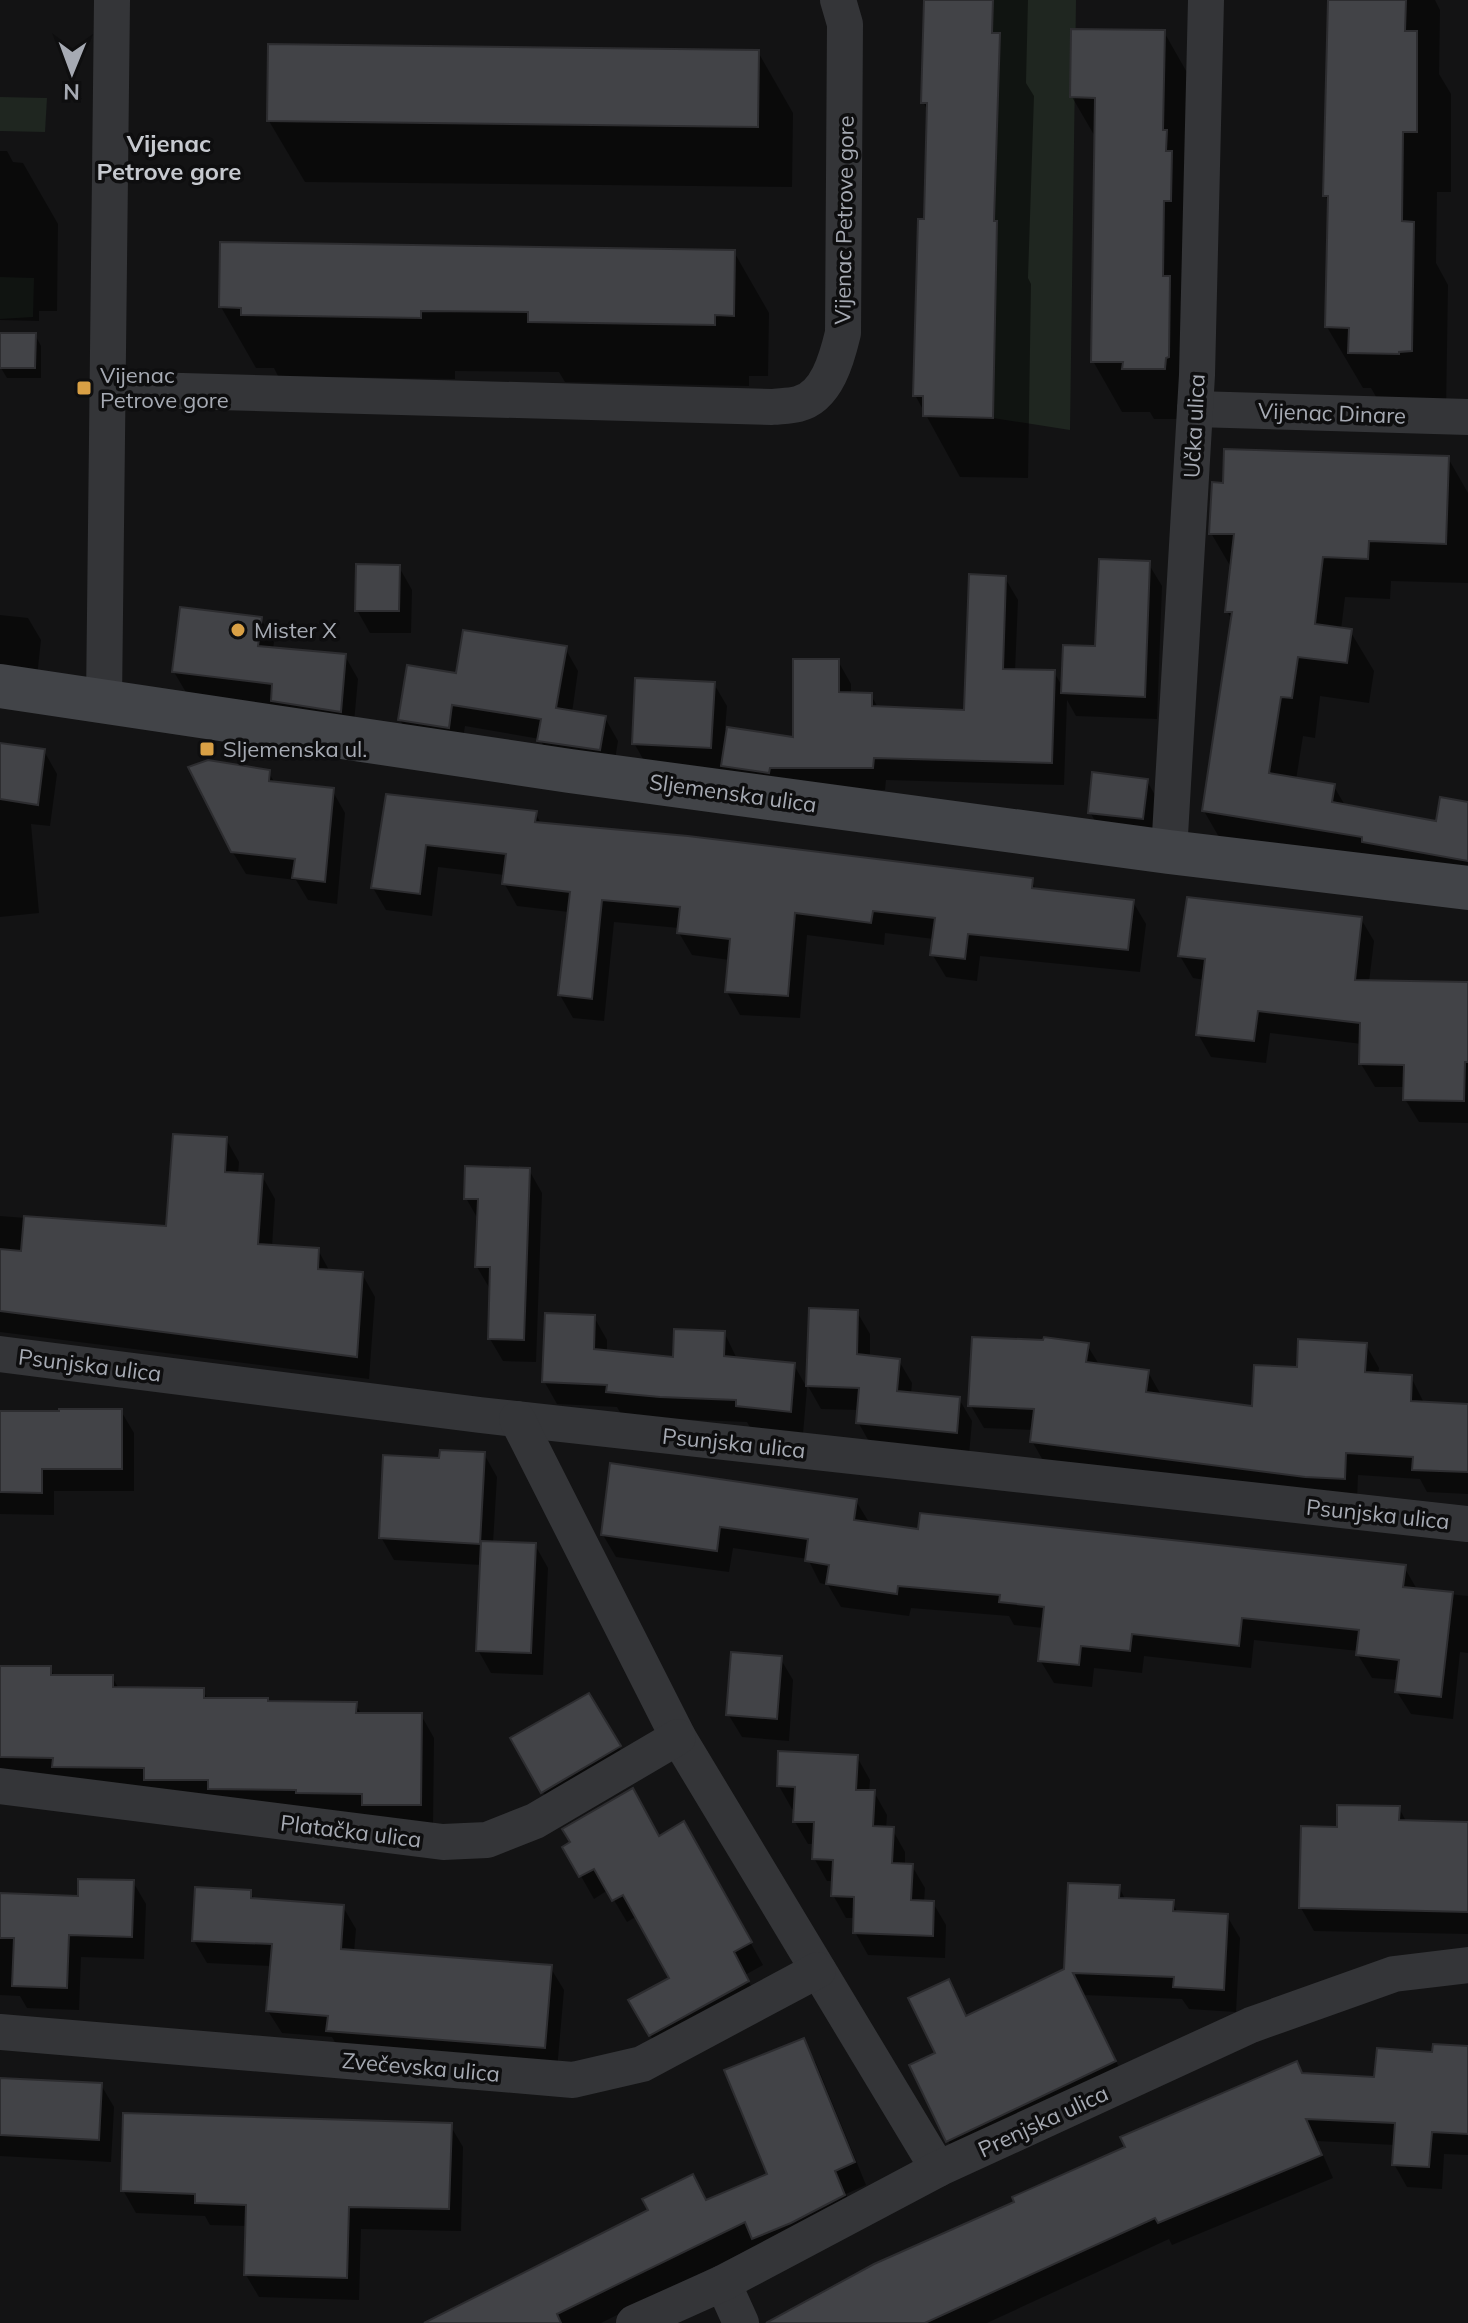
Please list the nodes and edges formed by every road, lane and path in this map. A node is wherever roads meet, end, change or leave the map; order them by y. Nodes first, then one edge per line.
1 (112, 0) edge
2 (838, 0) edge
3 (1206, 0) edge
4 (108, 389) junction
5 (1195, 409) junction
6 (1468, 417) edge
7 (0, 686) edge
8 (104, 702) junction
9 (1169, 852) junction
10 (1468, 888) edge
11 (0, 1354) edge
12 (517, 1419) junction
13 (1468, 1524) edge
14 (678, 1737) junction
15 (0, 1786) edge
16 (1468, 1965) edge
17 (818, 1970) junction
18 (0, 2032) edge
19 (938, 2169) junction
20 (723, 2283) junction
21 (634, 2323) edge
22 (741, 2323) edge

1 - 4 street
2 - 4 street, Vijenac Petrove gore
3 - 5 street, Učka ulica
4 - 8 street
5 - 6 street, Vijenac Dinare
5 - 9 street, Učka ulica
7 - 8 street, Sljemenska ulica
8 - 9 street, Sljemenska ulica
9 - 10 street, Sljemenska ulica
11 - 12 street, Psunjska ulica
12 - 13 street, Psunjska ulica
12 - 14 street
14 - 15 street, Platačka ulica
14 - 17 street
16 - 19 street, Prenjska ulica
17 - 18 street, Zvečevska ulica
17 - 19 street
19 - 20 street, Prenjska ulica
20 - 21 street, Prenjska ulica
20 - 22 street

